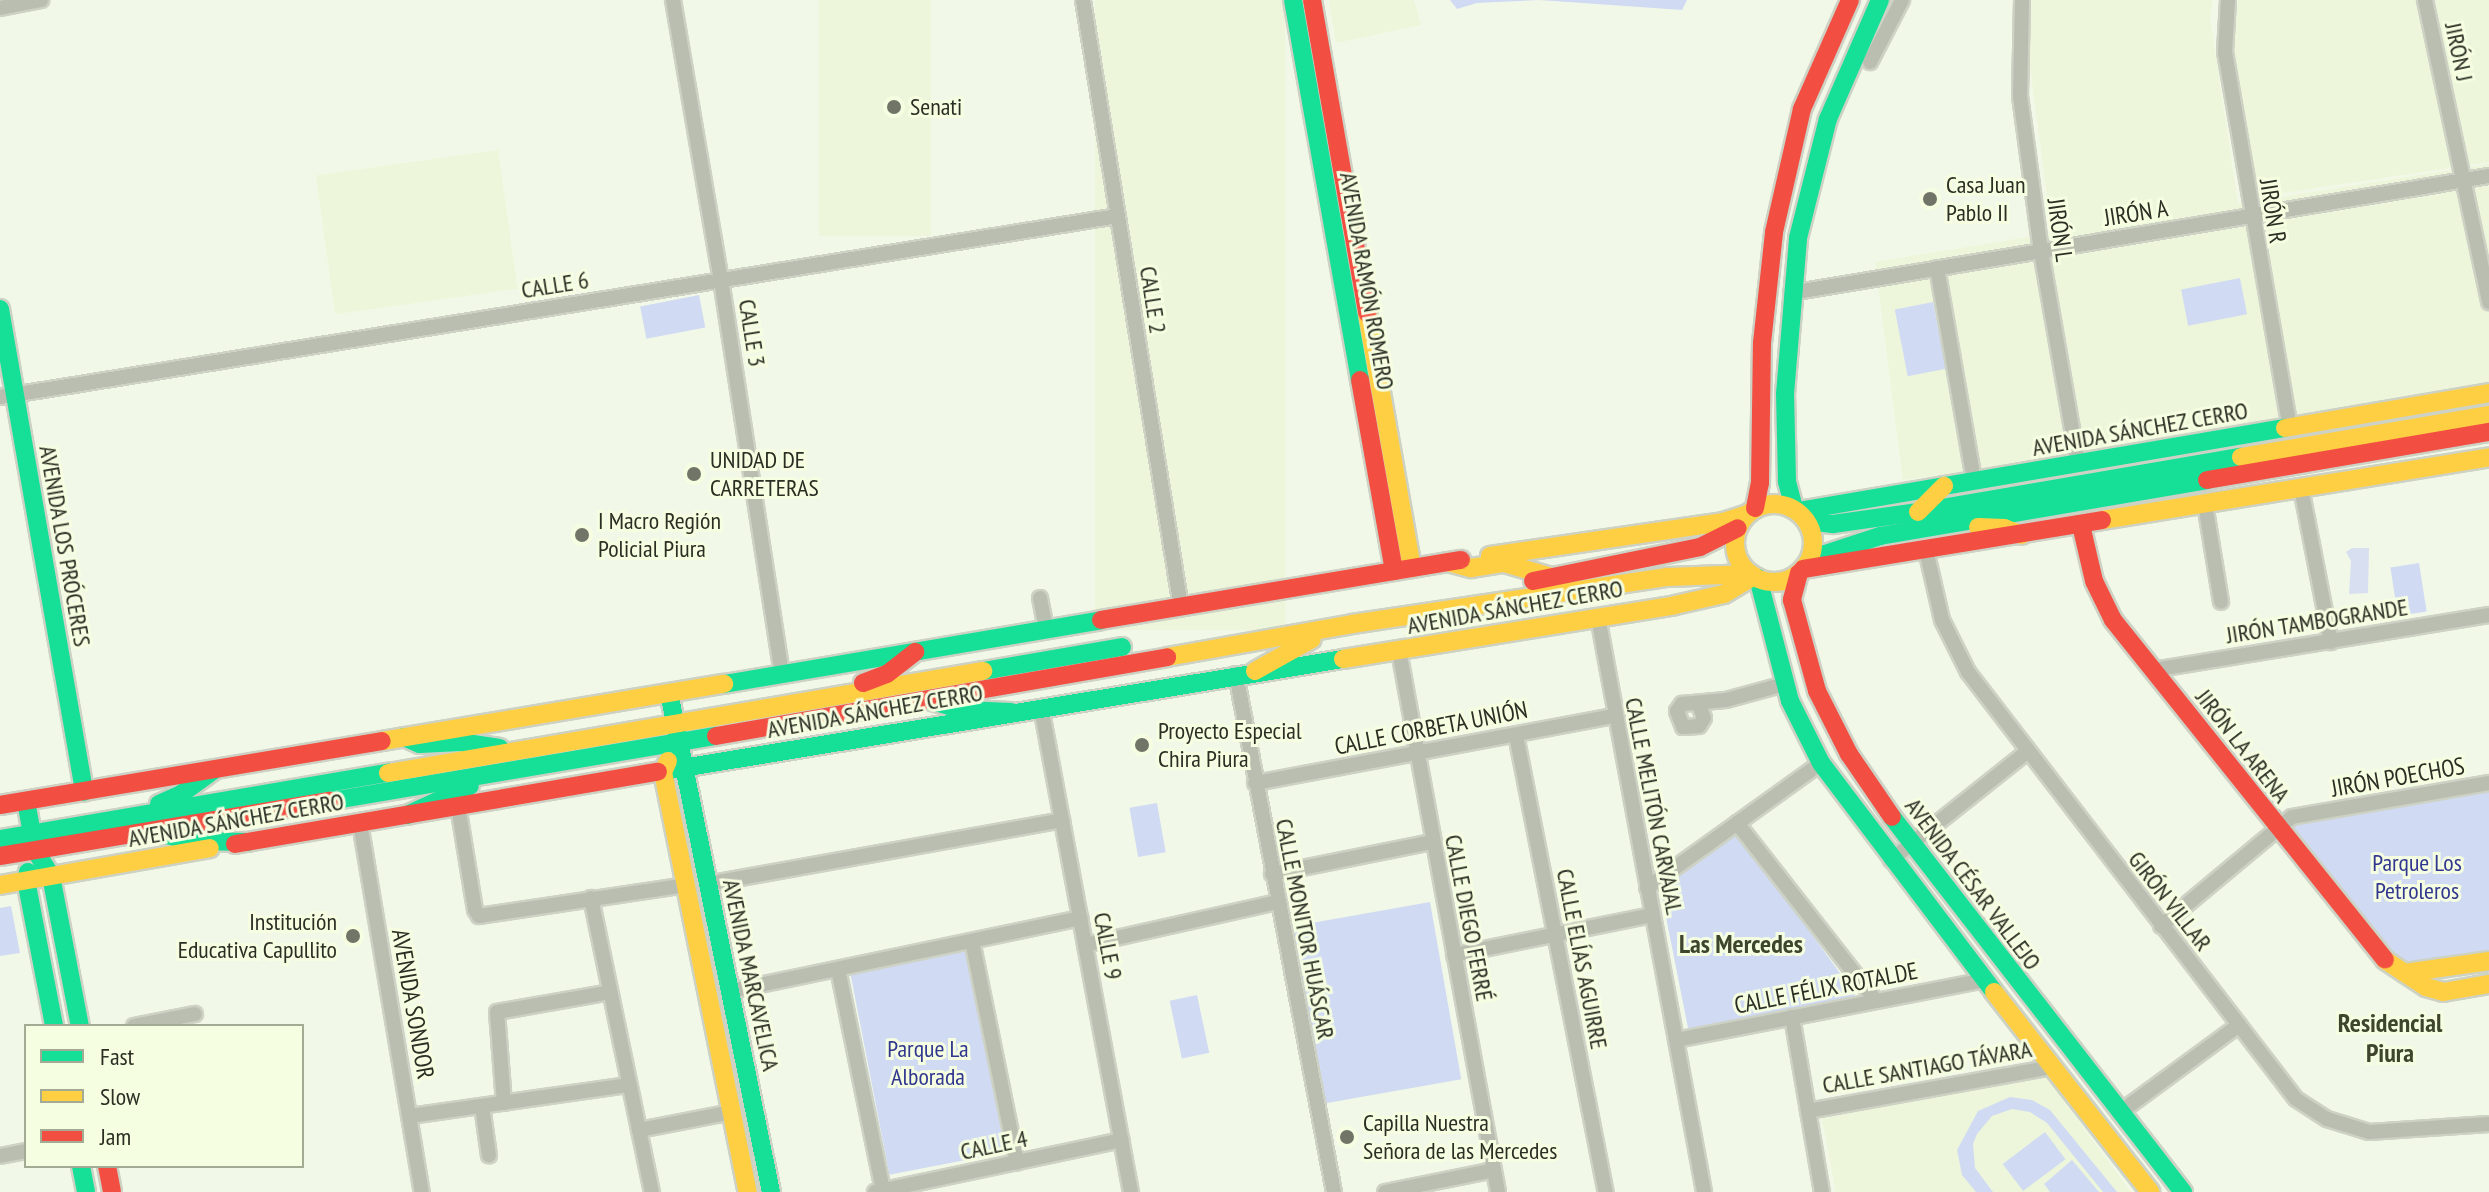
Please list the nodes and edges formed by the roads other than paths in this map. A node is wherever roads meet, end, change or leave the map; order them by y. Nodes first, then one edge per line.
1 (41, 0) edge
2 (673, 0) edge
3 (1083, 0) edge
4 (1850, 0) edge
5 (1880, 0) edge
6 (1902, 0) edge
7 (2022, 0) edge
8 (2228, 0) edge
9 (2425, 0) edge
10 (0, 8) edge
11 (1304, 8) edge
12 (1827, 47) junction
13 (1862, 58) junction
14 (2489, 176) edge
15 (2465, 181) junction
16 (1117, 216) junction
17 (2251, 216) junction
18 (2041, 251) junction
19 (1937, 268) junction
20 (721, 280) junction
21 (1791, 293) junction
22 (2489, 302) edge
23 (0, 309) edge
24 (2489, 393) edge
25 (1762, 394) junction
26 (1785, 394) junction
27 (7, 396) edge
28 (2489, 415) edge
29 (2290, 427) junction
30 (2489, 432) edge
31 (2489, 457) edge
32 (2078, 463) junction
33 (1974, 481) junction
34 (1944, 486) junction
35 (2301, 488) junction
36 (2205, 504) junction
37 (1918, 512) junction
38 (1800, 513) junction
39 (1747, 517) junction
40 (1959, 522) junction
41 (2081, 525) junction
42 (2022, 535) junction
43 (1926, 550) junction
44 (1448, 562) junction
45 (1804, 567) junction
46 (1403, 570) junction
47 (1754, 576) junction
48 (1554, 577) junction
49 (1040, 598) dead end
50 (2221, 602) dead end
51 (1181, 607) junction
52 (2489, 615) edge
53 (1598, 617) junction
54 (1352, 624) junction
55 (1046, 630) junction
56 (2331, 642) junction
57 (1399, 651) junction
58 (915, 652) junction
59 (2153, 670) junction
60 (1255, 671) junction
61 (782, 674) junction
62 (1236, 674) junction
63 (1785, 684) junction
64 (669, 693) junction
65 (829, 697) junction
66 (926, 699) junction
67 (1698, 703) dead end
68 (1041, 707) junction
69 (1011, 712) junction
70 (1614, 716) junction
71 (675, 734) junction
72 (1516, 735) junction
73 (404, 737) junction
74 (522, 751) junction
75 (2027, 752) junction
76 (1416, 754) junction
77 (1821, 763) junction
78 (683, 768) junction
79 (214, 770) junction
80 (503, 771) junction
81 (663, 772) junction
82 (1255, 783) junction
83 (2489, 783) edge
84 (84, 792) junction
85 (26, 801) junction
86 (0, 805) edge
87 (458, 806) junction
88 (407, 815) junction
89 (121, 818) junction
90 (1062, 820) junction
91 (360, 823) junction
92 (1737, 823) junction
93 (2278, 828) junction
94 (148, 831) junction
95 (0, 839) edge
96 (33, 842) junction
97 (248, 842) junction
98 (1432, 842) junction
99 (1910, 844) junction
100 (0, 856) edge
101 (1891, 860) junction
102 (1272, 874) junction
103 (51, 876) junction
104 (26, 880) junction
105 (707, 884) junction
106 (0, 885) edge
107 (686, 885) junction
108 (1647, 888) junction
109 (591, 898) junction
110 (1277, 902) junction
111 (1652, 915) junction
112 (1080, 918) junction
113 (2161, 926) junction
114 (1555, 934) junction
115 (972, 941) junction
116 (64, 945) junction
117 (1085, 945) junction
118 (39, 950) junction
119 (1454, 955) junction
120 (2489, 961) edge
121 (838, 969) junction
122 (2405, 973) junction
123 (1985, 980) junction
124 (2489, 984) edge
125 (731, 991) junction
126 (610, 992) junction
127 (1876, 1001) junction
128 (195, 1014) dead end
129 (1792, 1017) junction
130 (54, 1024) edge
131 (80, 1024) edge
132 (144, 1024) edge
133 (2239, 1025) junction
134 (738, 1027) junction
135 (715, 1032) junction
136 (1676, 1040) junction
137 (2053, 1067) junction
138 (629, 1085) junction
139 (504, 1103) junction
140 (482, 1106) junction
141 (1808, 1111) junction
142 (732, 1112) junction
143 (2119, 1113) junction
144 (410, 1116) junction
145 (2489, 1124) edge
146 (639, 1130) junction
147 (1122, 1140) junction
148 (24, 1151) edge
149 (0, 1156) edge
150 (489, 1156) dead end
151 (1017, 1162) junction
152 (81, 1168) edge
153 (107, 1168) edge
154 (1494, 1170) junction
155 (879, 1191) edge
156 (86, 1192) edge
157 (112, 1192) edge
158 (422, 1192) edge
159 (652, 1192) edge
160 (748, 1192) edge
161 (771, 1192) edge
162 (1131, 1192) edge
163 (1334, 1192) edge
164 (1385, 1192) edge
165 (1498, 1192) edge
166 (1606, 1192) edge
167 (1704, 1192) edge
168 (1822, 1192) edge
169 (2150, 1192) edge
170 (2183, 1192) edge

1 - 10 street
2 - 20 street, CALLE 3
3 - 16 street, CALLE 2
4 - 12 main road
5 - 13 main road
6 - 13 street
7 - 18 street, JIRÓN L
8 - 17 street, JIRÓN R
9 - 15 street, JIRÓN J
11 - 46 main road, AVENIDA RAMÓN ROMERO
12 - 13 main road
12 - 25 main road
13 - 21 main road
14 - 15 street, JIRÓN A
15 - 17 street, JIRÓN A
15 - 22 street, JIRÓN J
16 - 20 street, CALLE 6
16 - 51 street, CALLE 2
17 - 18 street, JIRÓN A
17 - 29 street, JIRÓN R
18 - 19 street, JIRÓN A
18 - 32 street, JIRÓN L
19 - 21 street, JIRÓN A
19 - 33 street
20 - 27 street, CALLE 6
20 - 61 street, CALLE 3
21 - 26 main road
23 - 27 main road, AVENIDA LOS PRÓCERES
24 - 29 main road, AVENIDA SÁNCHEZ CERRO
25 - 26 main road
25 - 39 main road
26 - 38 main road
27 - 84 main road, AVENIDA LOS PRÓCERES
28 - 37 main road, AVENIDA SÁNCHEZ CERRO
29 - 32 main road, AVENIDA SÁNCHEZ CERRO
30 - 40 main road
31 - 35 main road
32 - 33 main road, AVENIDA SÁNCHEZ CERRO
33 - 34 main road, AVENIDA SÁNCHEZ CERRO
34 - 37 main road
34 - 38 main road, AVENIDA SÁNCHEZ CERRO
35 - 36 main road
35 - 56 street
36 - 41 main road
36 - 50 street
37 - 38 main road, AVENIDA SÁNCHEZ CERRO
38 - 39 main road
38 - 45 main road
39 - 44 main road, AVENIDA SÁNCHEZ CERRO
39 - 47 main road
39 - 48 main road, AVENIDA SÁNCHEZ CERRO
40 - 42 main road
40 - 45 main road
41 - 42 main road
41 - 59 main road, JIRÓN LA ARENA
42 - 43 main road
43 - 45 main road
43 - 75 street, GIRÓN VILLAR
44 - 46 main road, AVENIDA SÁNCHEZ CERRO
44 - 48 main road
45 - 47 main road
45 - 99 main road, AVENIDA CÉSAR VALLEJO
46 - 51 main road, AVENIDA SÁNCHEZ CERRO
47 - 53 main road, AVENIDA SÁNCHEZ CERRO
47 - 54 main road, AVENIDA SÁNCHEZ CERRO
47 - 63 main road, AVENIDA CÉSAR VALLEJO
48 - 65 main road, AVENIDA SÁNCHEZ CERRO
49 - 55 street
51 - 55 main road, AVENIDA SÁNCHEZ CERRO
52 - 56 street, JIRÓN TAMBOGRANDE
53 - 57 main road, AVENIDA SÁNCHEZ CERRO
53 - 70 street, CALLE MELITÓN CARVAJAL
54 - 60 main road
54 - 66 main road, AVENIDA SÁNCHEZ CERRO
55 - 58 main road, AVENIDA SÁNCHEZ CERRO
56 - 59 street, JIRÓN TAMBOGRANDE
57 - 60 main road, AVENIDA SÁNCHEZ CERRO
57 - 76 street, CALLE DIEGO FERRÉ
58 - 61 main road, AVENIDA SÁNCHEZ CERRO
58 - 65 main road
59 - 93 main road, JIRÓN LA ARENA
60 - 62 main road, AVENIDA SÁNCHEZ CERRO
61 - 64 main road, AVENIDA SÁNCHEZ CERRO
62 - 68 main road, AVENIDA SÁNCHEZ CERRO
62 - 82 street, CALLE MONITOR HUÁSCAR
63 - 67 street
63 - 77 main road, AVENIDA CÉSAR VALLEJO
64 - 71 main road, AVENIDA MARCAVELICA
64 - 73 main road, AVENIDA SÁNCHEZ CERRO
65 - 71 main road, AVENIDA SÁNCHEZ CERRO
66 - 69 main road
66 - 71 main road, AVENIDA SÁNCHEZ CERRO
68 - 69 main road, AVENIDA SÁNCHEZ CERRO
68 - 90 street, CALLE 9
69 - 78 main road, AVENIDA SÁNCHEZ CERRO
70 - 72 street, CALLE CORBETA UNIÓN
70 - 108 street, CALLE MELITÓN CARVAJAL
71 - 74 main road, AVENIDA SÁNCHEZ CERRO
71 - 78 main road, AVENIDA MARCAVELICA
71 - 80 main road, AVENIDA SÁNCHEZ CERRO
71 - 81 main road
72 - 76 street, CALLE CORBETA UNIÓN
72 - 114 street, CALLE ELÍAS AGUIRRE
73 - 74 main road
73 - 79 main road, AVENIDA SÁNCHEZ CERRO
74 - 89 main road, AVENIDA SÁNCHEZ CERRO
75 - 99 street
75 - 113 street, GIRÓN VILLAR
76 - 82 street, CALLE CORBETA UNIÓN
76 - 98 street, CALLE DIEGO FERRÉ
77 - 92 street
77 - 101 main road, AVENIDA CÉSAR VALLEJO
78 - 81 main road, AVENIDA SÁNCHEZ CERRO
78 - 105 main road, AVENIDA MARCAVELICA
79 - 84 main road, AVENIDA SÁNCHEZ CERRO
79 - 89 main road
80 - 88 main road
80 - 94 main road, AVENIDA SÁNCHEZ CERRO
81 - 87 main road, AVENIDA SÁNCHEZ CERRO
81 - 107 main road, AVENIDA MARCAVELICA
82 - 102 street, CALLE MONITOR HUÁSCAR
83 - 93 street, JIRÓN POECHOS
84 - 85 main road, AVENIDA SÁNCHEZ CERRO
85 - 86 main road, AVENIDA SÁNCHEZ CERRO
85 - 96 main road
87 - 88 main road, AVENIDA SÁNCHEZ CERRO
87 - 109 street
88 - 91 main road, AVENIDA SÁNCHEZ CERRO
89 - 96 main road, AVENIDA SÁNCHEZ CERRO
90 - 105 street
90 - 112 street, CALLE 9
91 - 97 main road, AVENIDA SÁNCHEZ CERRO
91 - 144 street, AVENIDA SONDOR
92 - 108 street
92 - 127 street
93 - 113 street, JIRÓN POECHOS
93 - 122 main road, JIRÓN LA ARENA
94 - 96 main road, AVENIDA SÁNCHEZ CERRO
94 - 97 main road
95 - 96 main road, AVENIDA SÁNCHEZ CERRO
96 - 100 main road, AVENIDA SÁNCHEZ CERRO
96 - 103 main road
96 - 104 main road
97 - 103 main road, AVENIDA SÁNCHEZ CERRO
98 - 102 street
98 - 119 street, CALLE DIEGO FERRÉ
99 - 101 street
99 - 143 main road, AVENIDA CÉSAR VALLEJO
101 - 123 main road, AVENIDA CÉSAR VALLEJO
102 - 110 street, CALLE MONITOR HUÁSCAR
103 - 104 main road, AVENIDA SÁNCHEZ CERRO
103 - 116 main road
104 - 106 main road, AVENIDA SÁNCHEZ CERRO
104 - 118 main road
105 - 125 main road, AVENIDA MARCAVELICA
107 - 109 street
107 - 135 main road, AVENIDA MARCAVELICA
108 - 111 street, CALLE MELITÓN CARVAJAL
109 - 126 street
110 - 117 street
110 - 163 street, CALLE MONITOR HUÁSCAR
111 - 114 street
111 - 136 street, CALLE MELITÓN CARVAJAL
112 - 115 street
112 - 117 street, CALLE 9
113 - 133 street, GIRÓN VILLAR
114 - 119 street
114 - 166 street, CALLE ELÍAS AGUIRRE
115 - 121 street
115 - 151 street
116 - 118 main road
116 - 131 main road
117 - 147 street, CALLE 9
118 - 130 main road
119 - 154 street, CALLE DIEGO FERRÉ
120 - 122 main road
121 - 125 street
121 - 155 street
122 - 124 main road, JIRÓN LA ARENA
123 - 127 street, CALLE FÉLIX ROTALDE
123 - 137 main road, AVENIDA CÉSAR VALLEJO
125 - 134 main road, AVENIDA MARCAVELICA
126 - 138 street
126 - 139 street
127 - 129 street, CALLE FÉLIX ROTALDE
128 - 132 street
129 - 136 street, CALLE FÉLIX ROTALDE
129 - 141 street
133 - 143 street
133 - 145 street, GIRÓN VILLAR
134 - 135 main road
134 - 161 main road, AVENIDA MARCAVELICA
135 - 142 main road, AVENIDA MARCAVELICA
136 - 167 street, CALLE MELITÓN CARVAJAL
137 - 141 street, CALLE SANTIAGO TÁVARA
137 - 169 main road, AVENIDA CÉSAR VALLEJO
138 - 139 street
138 - 146 street
139 - 140 street
140 - 144 street
140 - 150 street
141 - 168 street
142 - 146 street
142 - 160 main road, AVENIDA MARCAVELICA
143 - 170 main road, AVENIDA CÉSAR VALLEJO
144 - 158 street, AVENIDA SONDOR
146 - 159 street
147 - 151 street, CALLE 4
147 - 162 street, CALLE 9
148 - 149 street
151 - 155 street, CALLE 4
152 - 156 main road
153 - 157 main road
154 - 164 street
154 - 165 street, CALLE DIEGO FERRÉ

